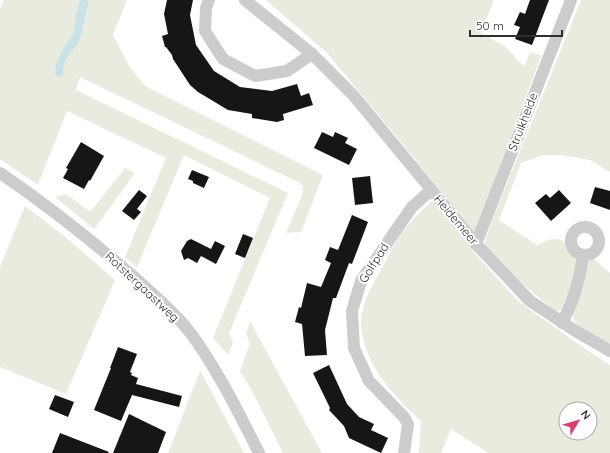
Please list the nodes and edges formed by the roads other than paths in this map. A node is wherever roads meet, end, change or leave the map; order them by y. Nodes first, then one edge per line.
1 (209, 0) edge
2 (246, 0) edge
3 (571, 0) edge
4 (312, 54) junction
5 (0, 173) edge
6 (431, 190) junction
7 (476, 244) junction
8 (583, 255) dead end
9 (562, 323) junction
10 (610, 351) edge
11 (259, 453) edge
12 (404, 453) edge

1 - 4 street
2 - 4 street, Heidemeer
3 - 7 street, Struikheide
4 - 6 street, Heidemeer
5 - 11 street, Rotstergaastweg
6 - 7 street, Heidemeer
6 - 12 street, Golfpad
7 - 9 street, Heidemeer
8 - 9 street
9 - 10 street, Heidemeer

